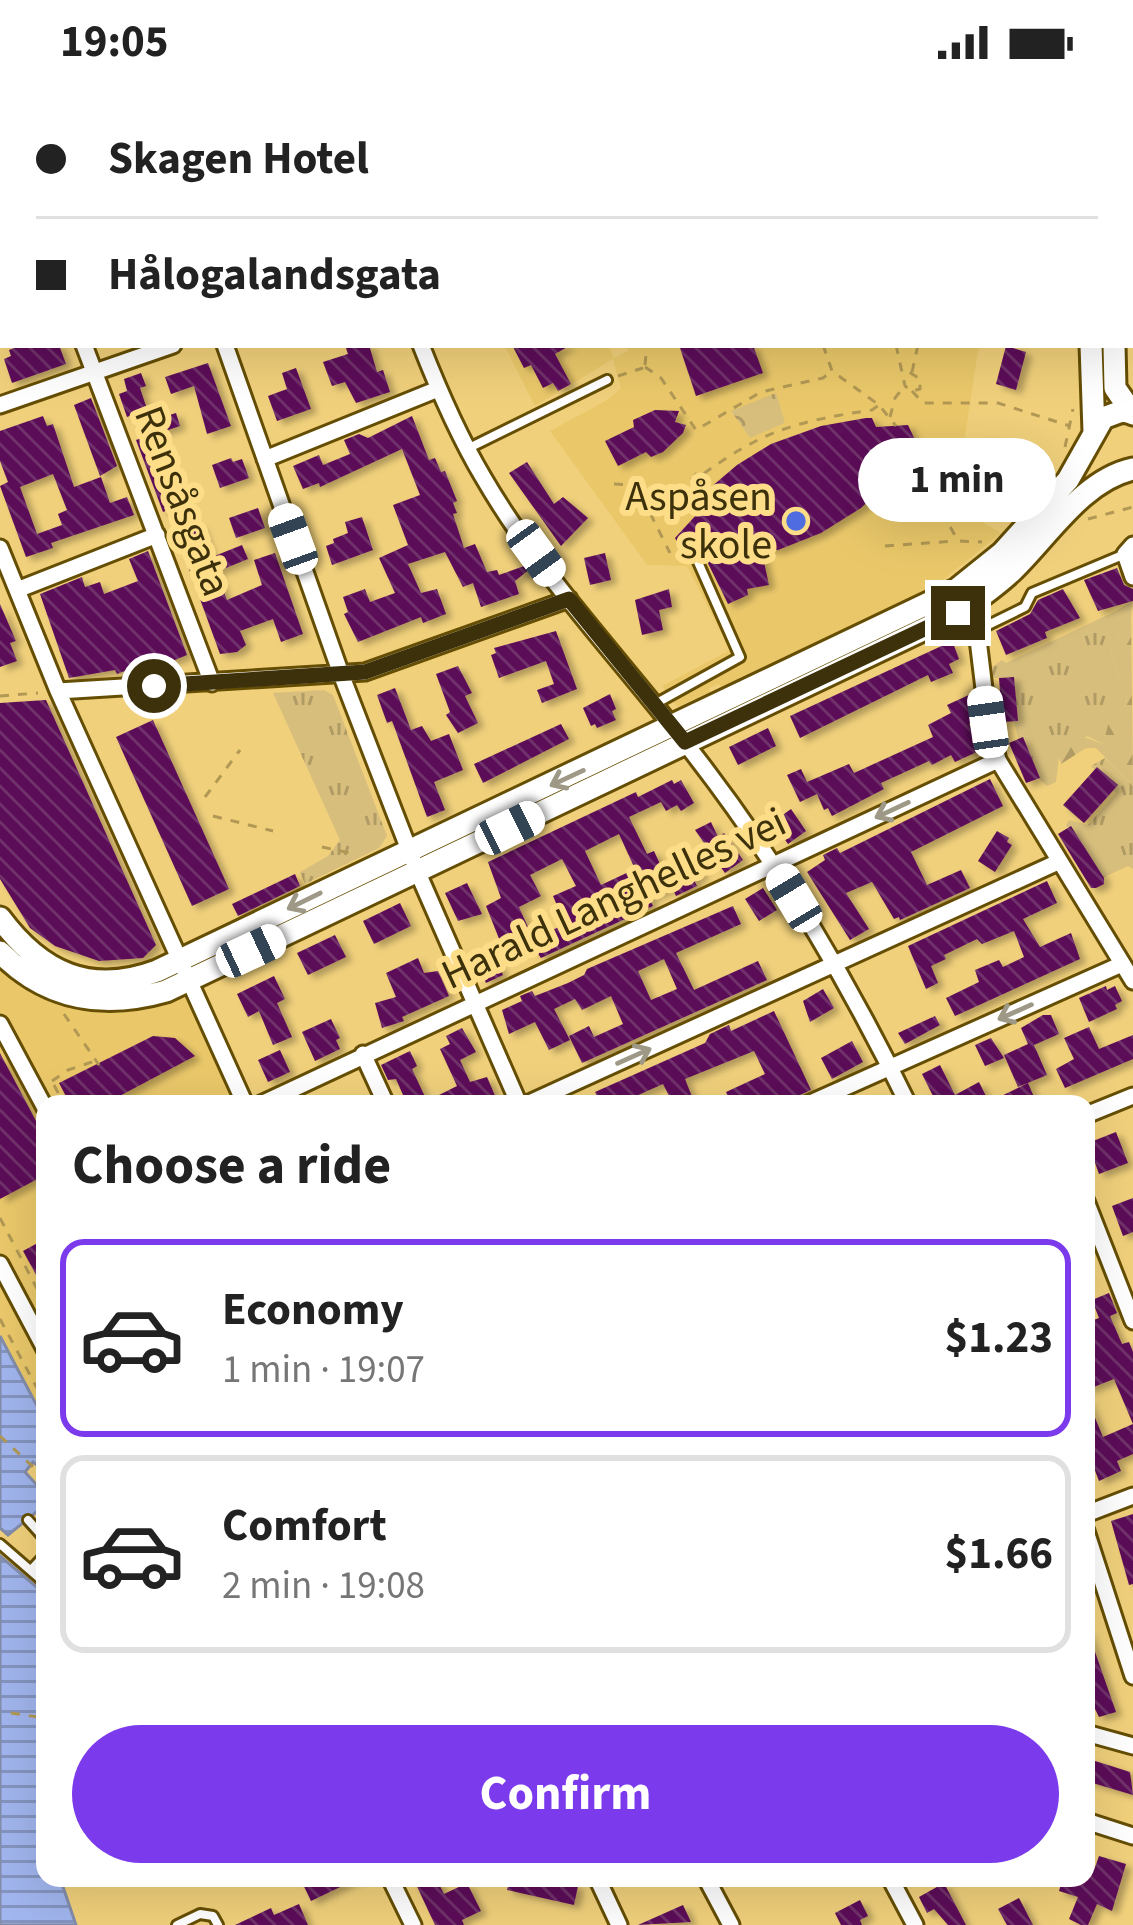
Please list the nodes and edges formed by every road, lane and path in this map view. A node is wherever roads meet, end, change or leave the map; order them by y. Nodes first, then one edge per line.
1 (85, 348) edge
2 (164, 348) edge
3 (226, 348) edge
4 (422, 348) edge
5 (647, 348) edge
6 (824, 348) edge
7 (897, 348) edge
8 (917, 348) edge
9 (1091, 348) edge
10 (1114, 348) edge
11 (645, 367) junction
12 (902, 367) junction
13 (832, 371) junction
14 (911, 373) junction
15 (95, 374) junction
16 (608, 380) joint
17 (904, 386) junction
18 (438, 389) junction
19 (912, 391) junction
20 (0, 405) edge
21 (879, 405) junction
22 (1073, 409) dead end
23 (1133, 413) edge
24 (890, 418) junction
25 (896, 426) dead end
26 (1070, 426) junction
27 (1094, 433) junction
28 (1065, 444) dead end
29 (908, 448) dead end
30 (468, 449) junction
31 (265, 459) junction
32 (1128, 470) edge
33 (614, 484) dead end
34 (1133, 508) edge
35 (650, 514) junction
36 (1080, 522) dead end
37 (157, 535) junction
38 (958, 541) junction
39 (986, 543) dead end
40 (885, 546) dead end
41 (0, 548) edge
42 (1129, 549) edge
43 (670, 553) dead end
44 (694, 553) dead end
45 (1133, 577) edge
46 (17, 590) junction
47 (569, 599) junction
48 (976, 631) joint
49 (341, 674) junction
50 (212, 682) junction
51 (58, 691) junction
52 (0, 696) edge
53 (654, 705) junction
54 (679, 735) junction
55 (240, 750) dead end
56 (998, 760) junction
57 (206, 797) dead end
58 (213, 816) dead end
59 (273, 831) dead end
60 (322, 847) dead end
61 (369, 856) dead end
62 (414, 862) junction
63 (1058, 862) junction
64 (773, 865) junction
65 (0, 918) edge
66 (0, 952) edge
67 (1122, 964) junction
68 (834, 965) junction
69 (184, 970) junction
70 (1133, 981) edge
71 (476, 1003) junction
72 (61, 1010) dead end
73 (0, 1024) edge
74 (363, 1054) junction
75 (890, 1067) junction
76 (40, 1079) dead end
77 (52, 1082) junction
78 (38, 1095) edge
79 (59, 1095) edge
80 (240, 1095) edge
81 (280, 1095) edge
82 (382, 1095) edge
83 (519, 1095) edge
84 (543, 1095) edge
85 (828, 1095) edge
86 (904, 1095) edge
87 (1133, 1096) edge
88 (1095, 1111) edge
89 (0, 1218) edge
90 (1095, 1224) edge
91 (0, 1264) edge
92 (36, 1287) edge
93 (0, 1319) edge
94 (1133, 1321) edge
95 (36, 1342) edge
96 (36, 1353) edge
97 (22, 1359) junction
98 (36, 1386) edge
99 (0, 1436) edge
100 (36, 1470) edge
101 (1133, 1496) edge
102 (1095, 1511) edge
103 (28, 1520) dead end
104 (36, 1529) edge
105 (0, 1544) edge
106 (1095, 1559) edge
107 (36, 1565) edge
108 (31, 1570) junction
109 (36, 1574) edge
110 (1133, 1676) edge
111 (11, 1713) dead end
112 (36, 1717) edge
113 (1095, 1735) edge
114 (1133, 1746) edge
115 (1095, 1824) edge
116 (1133, 1836) edge
117 (394, 1887) edge
118 (601, 1887) edge
119 (711, 1887) edge
120 (895, 1887) edge
121 (177, 1925) edge
122 (218, 1925) edge
123 (413, 1925) edge
124 (619, 1925) edge
125 (731, 1925) edge
126 (915, 1925) edge

1 - 15 street, Rensåsgata
2 - 15 street
3 - 31 street
4 - 18 street
5 - 11 path
6 - 13 path
7 - 12 path
8 - 14 path
9 - 27 street
10 - 23 street
11 - 13 path
11 - 16 path
12 - 14 path
12 - 17 path
13 - 21 path
14 - 19 path
15 - 20 street
15 - 37 street, Rensåsgata
16 - 30 lane
17 - 19 path
17 - 24 path
18 - 30 street
18 - 31 street
19 - 26 path
21 - 24 path
21 - 35 path
22 - 26 path
23 - 27 street
24 - 25 path
26 - 28 path
27 - 32 street
27 - 54 street
29 - 38 path
30 - 47 street
31 - 49 street
32 - 54 street
33 - 35 path
34 - 36 path
35 - 43 path
37 - 46 street
37 - 50 street, Rensåsgata
38 - 39 path
38 - 40 path
41 - 46 street
42 - 45 street
42 - 48 lane
44 - 53 lane
46 - 51 street
47 - 49 street
47 - 53 street
48 - 56 street
49 - 50 street
49 - 62 street
50 - 51 street
51 - 52 path
51 - 69 street
53 - 54 street
54 - 62 street
54 - 64 street
55 - 57 path
56 - 63 street
56 -> 64 street, Harald Langhelles vei
58 - 59 path
60 - 61 path
62 - 69 street
62 - 71 street
63 - 67 street
63 - 68 street
64 - 68 street
64 - 71 street, Harald Langhelles vei
65 - 69 street
66 - 69 street
67 - 70 street
67 -> 75 street
68 - 75 street
84 -> 68 street
69 - 80 street
71 - 74 street, Harald Langhelles vei
71 - 83 street
72 - 77 path
73 - 78 street
74 - 81 street, Harald Langhelles vei
74 - 82 street
75 - 85 street
75 - 86 street
76 - 77 path
77 - 79 path
87 - 88 street
89 - 92 path
90 - 94 street
91 - 95 street
93 - 97 path
96 - 97 path
97 - 98 path
99 - 100 path
101 - 102 street
103 - 104 lane
105 - 108 lane
106 - 110 street
107 - 108 lane
108 - 109 lane
111 - 112 path
113 - 114 street
115 - 116 street
117 - 123 street
118 - 124 street
119 - 125 street
120 - 126 street
121 - 122 lane

